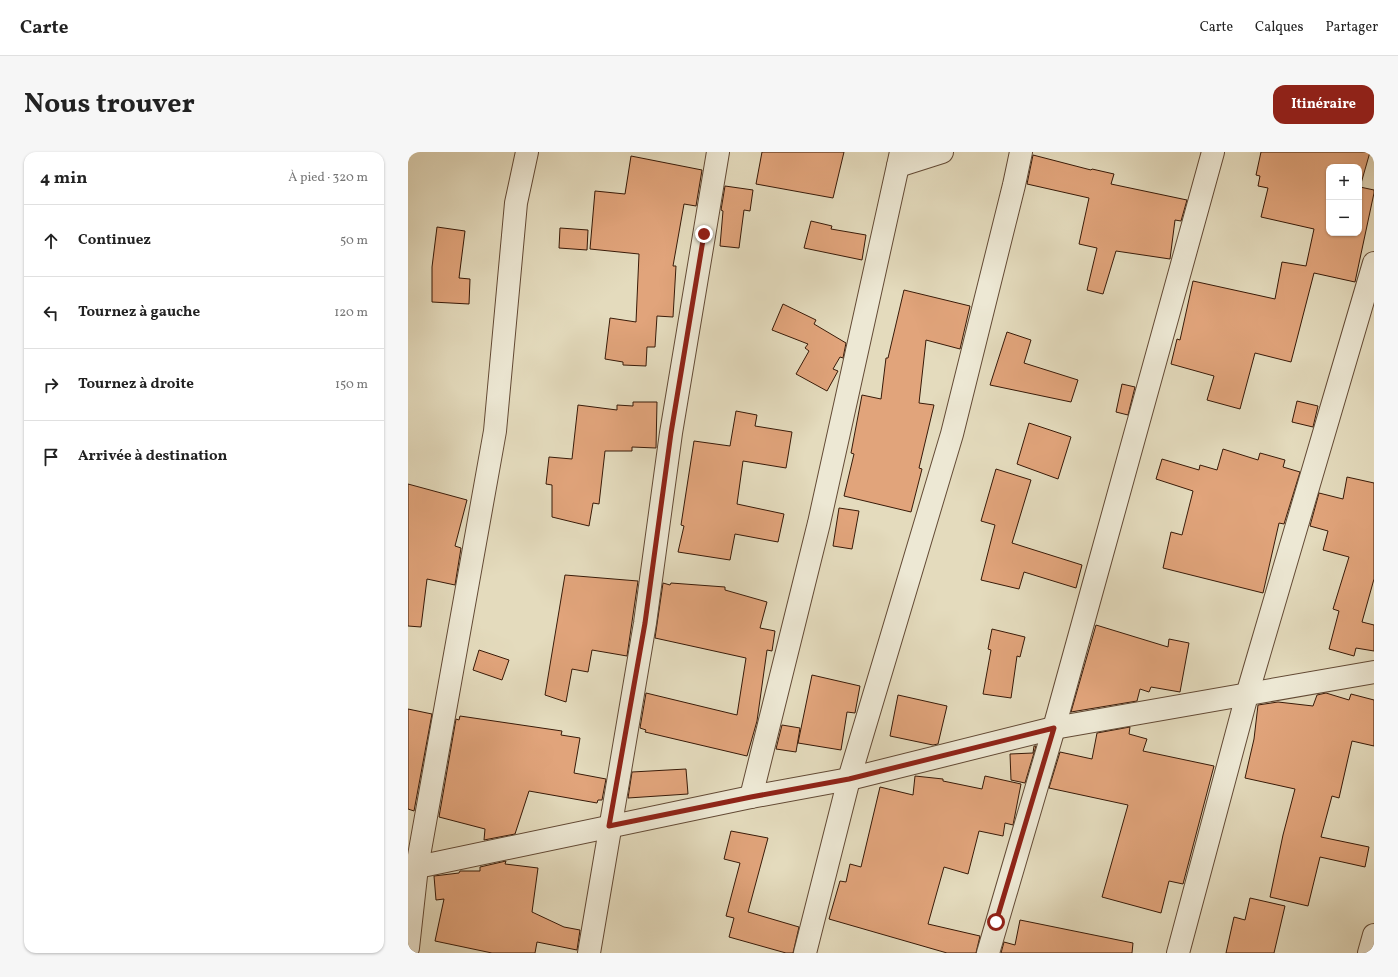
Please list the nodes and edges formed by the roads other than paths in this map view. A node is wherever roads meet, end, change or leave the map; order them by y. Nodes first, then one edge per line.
1 (528, 152) edge
2 (718, 152) edge
3 (942, 152) edge
4 (1021, 152) edge
5 (1213, 152) edge
6 (900, 159) edge
7 (1374, 263) edge
8 (1374, 672) edge
9 (1247, 695) junction
10 (1054, 728) junction
11 (849, 779) junction
12 (751, 797) junction
13 (609, 826) junction
14 (413, 868) edge
15 (1374, 935) edge
16 (408, 948) edge
17 (589, 953) edge
18 (805, 953) edge
19 (988, 953) edge
20 (1178, 953) edge
21 (1369, 953) edge

1 - 14 street
2 - 13 street
3 - 6 street
4 - 11 street
5 - 10 street
6 - 12 street
7 - 9 street
8 - 9 street
9 - 10 street
9 - 20 street
10 - 11 street
10 - 19 street
11 - 12 street
11 - 18 street
12 - 13 street
13 - 14 street
13 - 17 street
14 - 16 street
15 - 21 street

